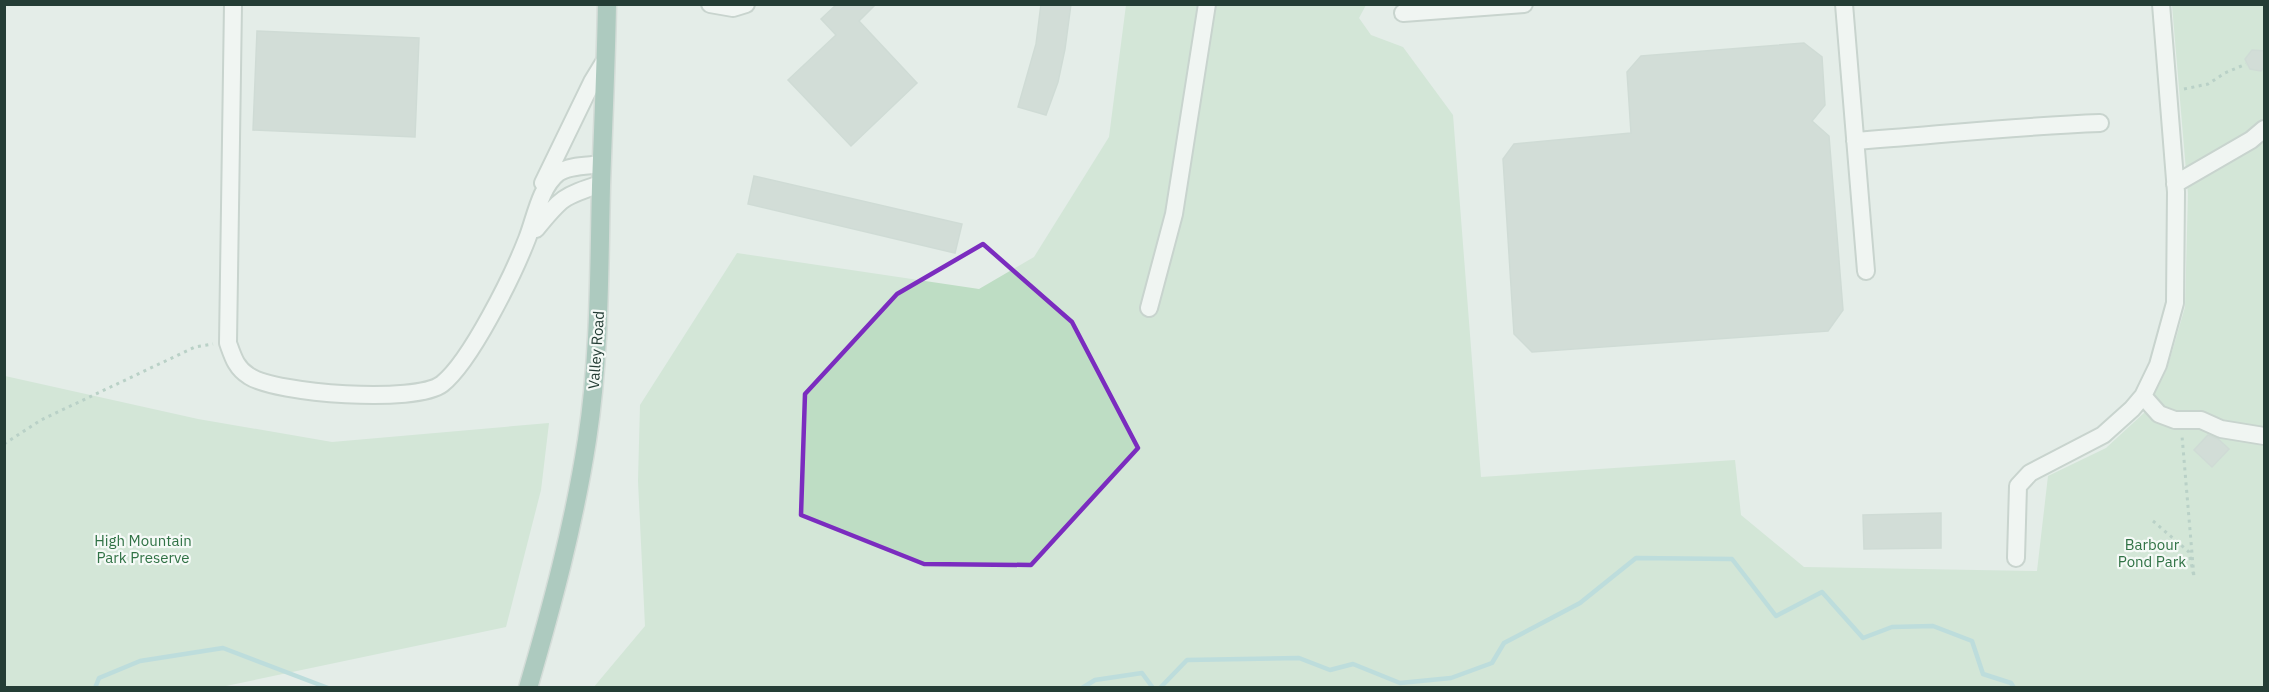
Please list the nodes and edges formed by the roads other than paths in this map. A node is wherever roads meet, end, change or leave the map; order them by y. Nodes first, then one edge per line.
1 (233, 4) edge
2 (607, 4) edge
3 (710, 4) edge
4 (746, 4) edge
5 (1207, 4) edge
6 (1524, 4) edge
7 (1844, 4) edge
8 (2161, 4) edge
9 (1403, 13) dead end
10 (606, 59) junction
11 (2100, 123) dead end
12 (2265, 129) edge
13 (1855, 141) junction
14 (602, 164) junction
15 (601, 184) junction
16 (2175, 184) junction
17 (526, 241) junction
18 (1866, 271) dead end
19 (1149, 308) dead end
20 (2143, 396) junction
21 (2265, 436) edge
22 (2016, 558) dead end
23 (528, 687) edge

1 - 17 lane
2 - 10 main road, Valley Road
3 - 4 lane
5 - 19 lane
6 - 9 lane
7 - 13 lane
8 - 16 lane
10 - 14 main road, Valley Road
10 - 17 lane
11 - 13 lane
12 - 16 lane
13 - 18 lane
14 - 15 main road, Valley Road
14 - 17 lane
15 - 17 lane
15 - 23 main road, Valley Road
16 - 20 lane
20 - 21 lane
20 - 22 lane

